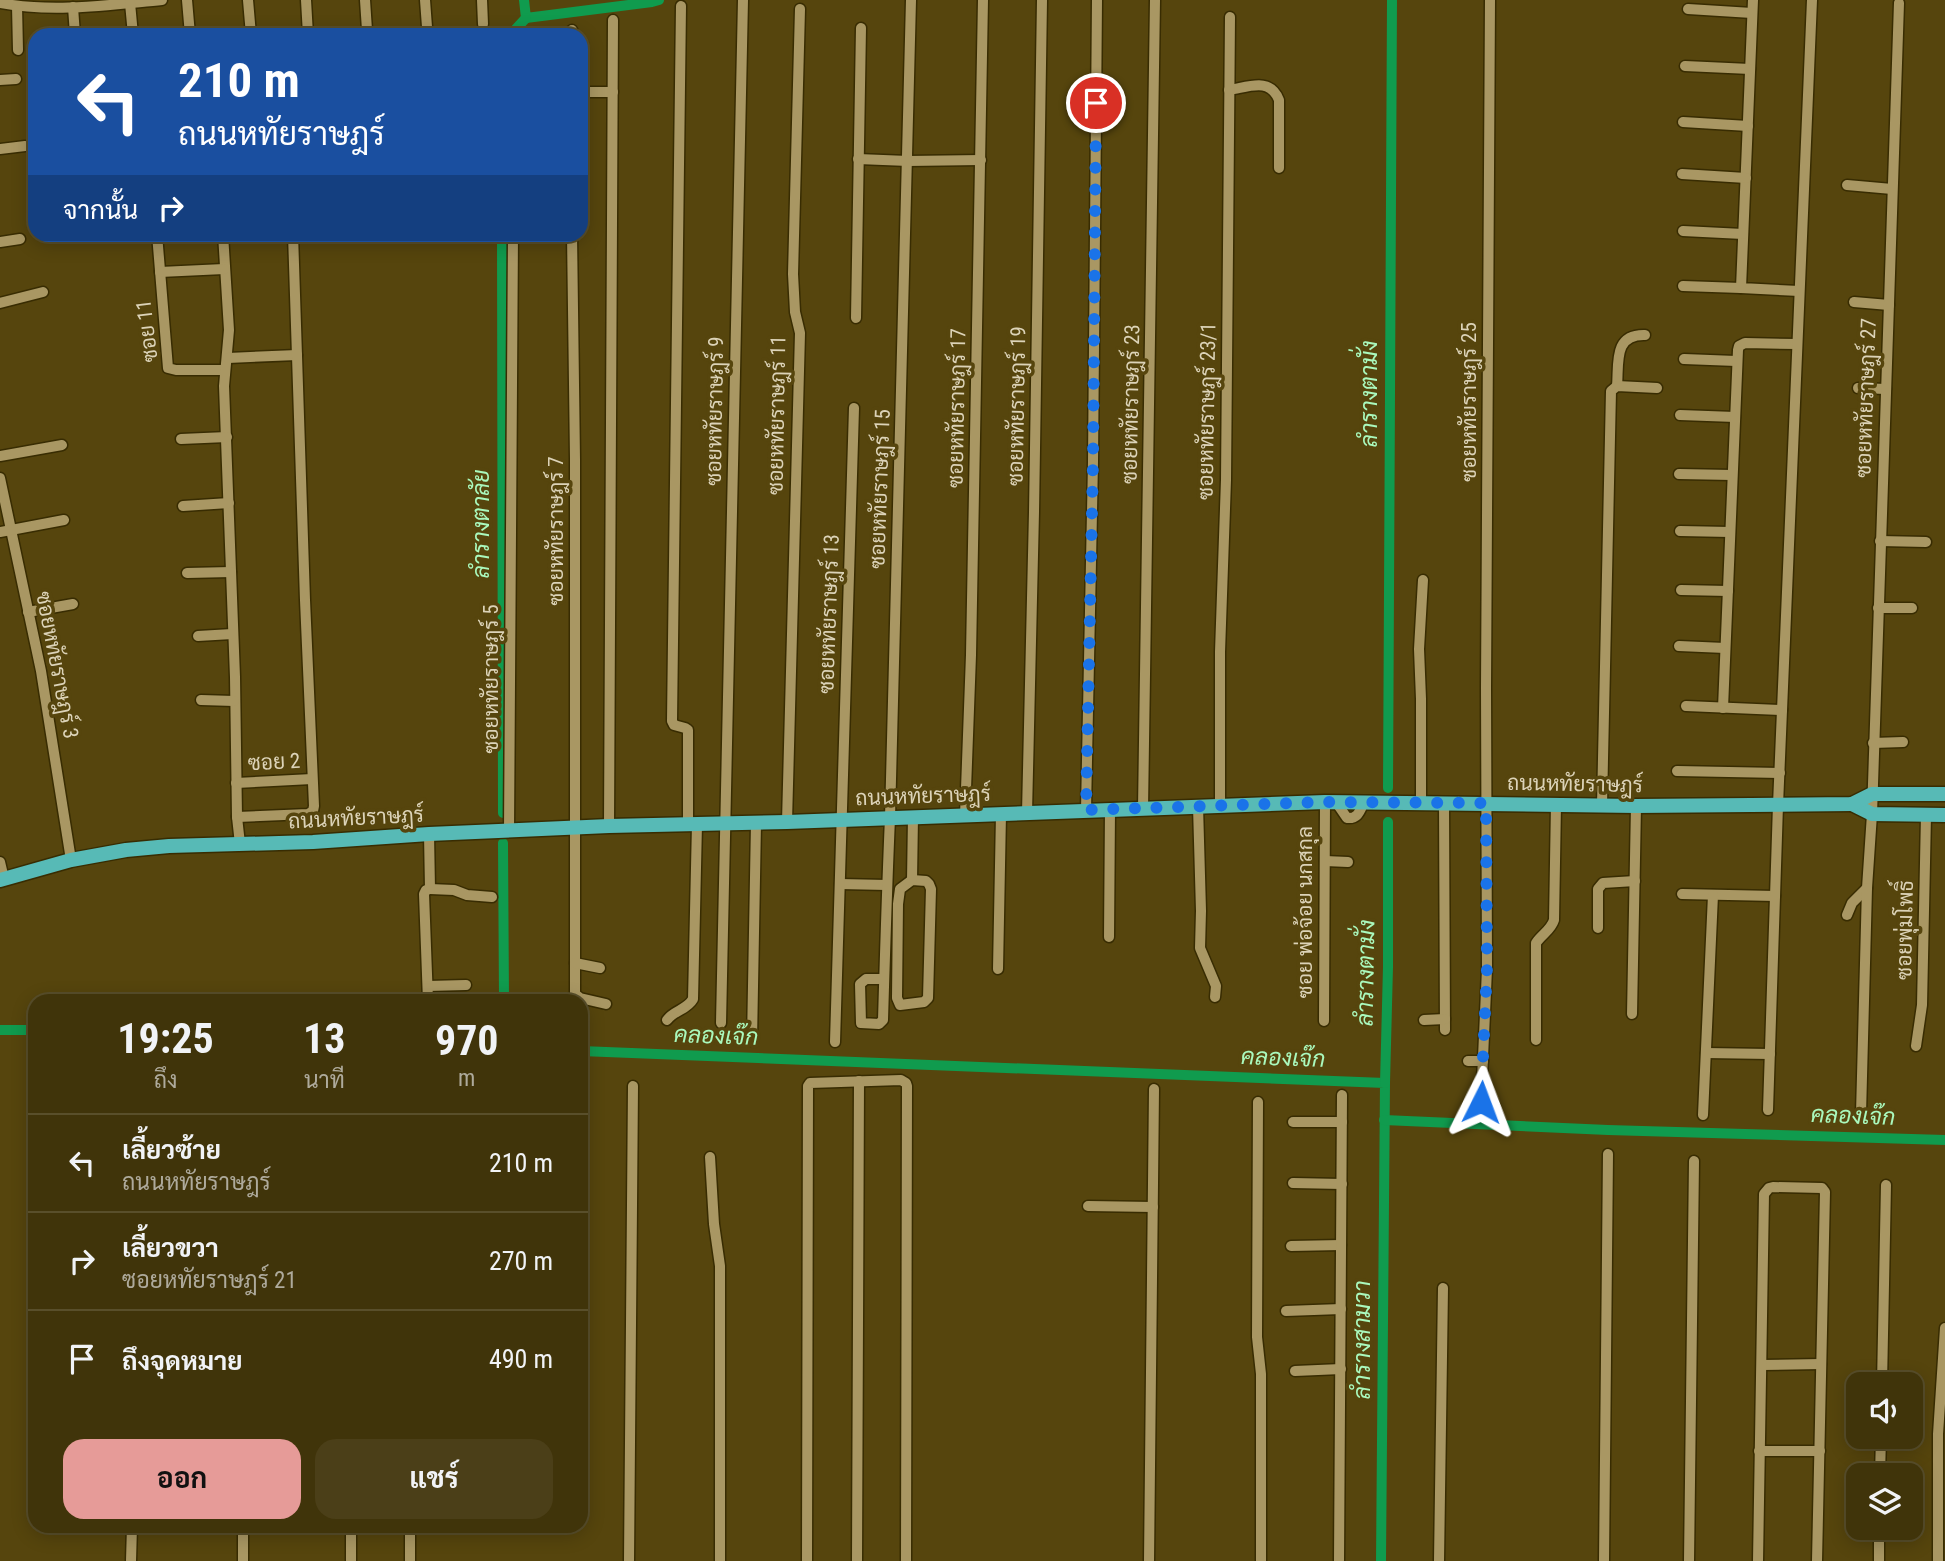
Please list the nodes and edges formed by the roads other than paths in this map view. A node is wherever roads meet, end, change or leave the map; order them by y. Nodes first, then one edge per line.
1 (162, 0) edge
2 (187, 0) edge
3 (248, 0) edge
4 (306, 0) edge
5 (365, 0) edge
6 (425, 0) edge
7 (482, 0) edge
8 (743, 0) edge
9 (911, 0) edge
10 (983, 0) edge
11 (1042, 0) edge
12 (1097, 0) edge
13 (1155, 0) edge
14 (1490, 0) edge
15 (1753, 0) edge
16 (1812, 0) edge
17 (0, 3) edge
18 (130, 3) junction
19 (1899, 3) dead end
20 (17, 6) junction
21 (681, 6) dead end
22 (73, 8) junction
23 (800, 9) dead end
24 (1688, 9) dead end
25 (1752, 13) junction
26 (1230, 17) dead end
27 (613, 20) dead end
28 (483, 23) dead end
29 (427, 27) dead end
30 (74, 28) edge
31 (132, 28) edge
32 (189, 28) edge
33 (250, 28) edge
34 (308, 28) edge
35 (367, 28) edge
36 (860, 28) dead end
37 (18, 50) dead end
38 (1685, 66) dead end
39 (1750, 69) junction
40 (16, 79) dead end
41 (0, 80) edge
42 (1229, 90) junction
43 (588, 92) edge
44 (613, 92) junction
45 (1683, 122) dead end
46 (1748, 126) junction
47 (25, 146) dead end
48 (0, 149) edge
49 (858, 159) junction
50 (981, 160) junction
51 (908, 161) junction
52 (1279, 168) dead end
53 (1682, 174) dead end
54 (1745, 178) junction
55 (1847, 185) dead end
56 (1892, 189) junction
57 (1683, 231) dead end
58 (1743, 234) junction
59 (20, 239) dead end
60 (0, 242) edge
61 (158, 242) edge
62 (223, 242) edge
63 (293, 242) edge
64 (513, 242) edge
65 (572, 242) edge
66 (224, 269) junction
67 (160, 272) junction
68 (1683, 286) dead end
69 (1741, 288) junction
70 (1799, 291) junction
71 (43, 292) dead end
72 (1854, 302) dead end
73 (0, 303) edge
74 (1889, 305) junction
75 (856, 318) dead end
76 (1645, 335) dead end
77 (1797, 344) junction
78 (297, 355) junction
79 (1684, 359) dead end
80 (1736, 361) junction
81 (226, 364) junction
82 (1618, 386) junction
83 (1657, 388) dead end
84 (1858, 388) dead end
85 (1886, 389) junction
86 (854, 408) dead end
87 (1680, 415) dead end
88 (1735, 416) junction
89 (227, 438) junction
90 (181, 439) dead end
91 (62, 444) dead end
92 (0, 456) edge
93 (1679, 474) dead end
94 (1732, 475) junction
95 (0, 478) edge
96 (229, 503) junction
97 (183, 506) dead end
98 (64, 520) dead end
99 (5, 531) edge
100 (1680, 531) dead end
101 (1730, 532) junction
102 (1880, 541) junction
103 (1926, 542) dead end
104 (231, 572) junction
105 (187, 573) dead end
106 (1423, 580) dead end
107 (1681, 590) dead end
108 (1728, 591) junction
109 (73, 604) dead end
110 (1878, 608) junction
111 (1912, 608) dead end
112 (28, 612) junction
113 (232, 634) junction
114 (198, 636) dead end
115 (1679, 646) dead end
116 (1726, 648) junction
117 (201, 700) dead end
118 (234, 701) junction
119 (1686, 706) dead end
120 (1723, 708) junction
121 (1782, 710) junction
122 (1903, 742) dead end
123 (1873, 743) junction
124 (1677, 771) dead end
125 (1780, 772) junction
126 (312, 779) junction
127 (236, 783) junction
128 (1872, 794) junction
129 (1945, 794) edge
130 (1331, 802) junction
131 (1421, 803) junction
132 (1444, 803) junction
133 (1486, 803) junction
134 (1556, 804) junction
135 (1852, 804) junction
136 (1602, 805) junction
137 (1778, 805) junction
138 (1198, 806) junction
139 (1220, 806) junction
140 (1636, 806) junction
141 (1143, 808) junction
142 (1086, 810) junction
143 (1110, 810) junction
144 (1027, 813) junction
145 (1001, 814) junction
146 (1872, 814) junction
147 (1926, 815) junction
148 (1945, 815) edge
149 (965, 816) junction
150 (237, 817) junction
151 (913, 817) junction
152 (890, 818) junction
153 (841, 820) junction
154 (787, 822) junction
155 (756, 823) junction
156 (692, 824) junction
157 (725, 824) junction
158 (609, 826) junction
159 (575, 828) junction
160 (509, 831) junction
161 (429, 834) junction
162 (240, 844) junction
163 (71, 860) junction
164 (1325, 861) junction
165 (0, 862) edge
166 (1348, 862) dead end
167 (2, 880) edge
168 (912, 880) junction
169 (1635, 881) junction
170 (840, 884) junction
171 (887, 885) junction
172 (1867, 888) junction
173 (430, 889) junction
174 (1682, 894) dead end
175 (1713, 895) junction
176 (1775, 896) junction
177 (492, 897) dead end
178 (1847, 915) dead end
179 (1598, 928) dead end
180 (1109, 937) dead end
181 (575, 963) junction
182 (600, 968) dead end
183 (998, 969) dead end
184 (884, 979) dead end
185 (466, 985) dead end
186 (428, 986) junction
187 (428, 994) edge
188 (575, 994) edge
189 (1215, 997) dead end
190 (588, 1000) edge
191 (606, 1004) dead end
192 (1632, 1014) dead end
193 (667, 1020) dead end
194 (1424, 1020) dead end
195 (1324, 1021) dead end
196 (721, 1023) dead end
197 (1536, 1040) dead end
198 (752, 1041) dead end
199 (835, 1042) dead end
200 (1916, 1046) dead end
201 (1706, 1053) junction
202 (1770, 1054) junction
203 (1468, 1061) dead end
204 (1483, 1061) junction
205 (859, 1081) junction
206 (633, 1086) dead end
207 (1154, 1089) dead end
208 (1342, 1095) dead end
209 (1258, 1102) dead end
210 (1481, 1102) dead end
211 (1768, 1110) dead end
212 (1861, 1114) dead end
213 (1703, 1115) dead end
214 (1293, 1122) dead end
215 (1342, 1122) junction
216 (1608, 1154) dead end
217 (710, 1157) dead end
218 (1694, 1161) dead end
219 (1293, 1183) dead end
220 (1342, 1184) junction
221 (1886, 1185) dead end
222 (1088, 1206) dead end
223 (1153, 1207) junction
224 (1341, 1245) junction
225 (1292, 1246) dead end
226 (1443, 1288) dead end
227 (1341, 1309) junction
228 (1286, 1311) dead end
229 (1945, 1328) edge
230 (1821, 1364) junction
231 (1762, 1365) junction
232 (1341, 1369) junction
233 (1295, 1371) dead end
234 (1882, 1372) edge
235 (1759, 1451) junction
236 (1820, 1451) junction
237 (132, 1533) edge
238 (243, 1533) edge
239 (351, 1533) edge
240 (410, 1533) edge
241 (1879, 1540) edge
242 (131, 1561) edge
243 (243, 1561) edge
244 (351, 1561) edge
245 (410, 1561) edge
246 (629, 1561) edge
247 (720, 1561) edge
248 (807, 1561) edge
249 (857, 1561) edge
250 (906, 1561) edge
251 (1149, 1561) edge
252 (1261, 1561) edge
253 (1339, 1561) edge
254 (1439, 1561) edge
255 (1604, 1561) edge
256 (1689, 1561) edge
257 (1758, 1561) edge
258 (1817, 1561) edge
259 (1879, 1561) edge
260 (1938, 1561) edge

1 - 18 street
2 - 32 street
3 - 33 street
4 - 34 street
5 - 35 street
6 - 29 street
7 - 28 street
8 - 157 street, ซอยหทัยราษฎร์ 9
9 - 51 street, ซอยหทัยราษฎร์ 15
10 - 50 street, ซอยหทัยราษฎร์ 17
11 - 144 street, ซอยหทัยราษฎร์ 19
12 - 142 street
13 - 141 street, ซอยหทัยราษฎร์ 23
14 - 133 street, ซอยหทัยราษฎร์ 25
15 - 25 street
16 - 70 street
17 - 20 street
18 - 22 street
18 - 31 street
19 - 56 street, ซอยหทัยราษฎร์ 27
20 - 22 street
20 - 37 street
21 - 156 street
22 - 30 street
23 - 154 street, ซอยหทัยราษฎร์ 11
24 - 25 street
25 - 39 street
26 - 42 street, ซอยหทัยราษฎร์ 23/1
27 - 44 street
36 - 49 street
38 - 39 street
39 - 46 street
40 - 41 street
42 - 52 street
42 - 139 street, ซอยหทัยราษฎร์ 23/1
43 - 44 street
44 - 158 street
45 - 46 street
46 - 54 street
47 - 48 street
49 - 51 street
49 - 75 street
50 - 51 street
50 - 149 street, ซอยหทัยราษฎร์ 17
51 - 152 street, ซอยหทัยราษฎร์ 15
53 - 54 street
54 - 58 street
55 - 56 street
56 - 74 street, ซอยหทัยราษฎร์ 27
57 - 58 street
58 - 69 street
59 - 60 street
61 - 67 street, ซอย 11
62 - 66 street
63 - 78 street
64 - 160 street, ซอยหทัยราษฎร์ 5
65 - 159 street, ซอยหทัยราษฎร์ 7
66 - 67 street
66 - 81 street
67 - 81 street, ซอย 11
68 - 69 street
69 - 70 street
70 - 77 street
71 - 73 street
72 - 74 street
74 - 85 street, ซอยหทัยราษฎร์ 27
76 - 82 street
77 - 80 street
77 - 121 street
78 - 81 street
78 - 126 street
79 - 80 street
80 - 88 street
81 - 89 street
82 - 83 street
82 - 136 street
84 - 85 street
85 - 102 street, ซอยหทัยราษฎร์ 27
86 - 153 street, ซอยหทัยราษฎร์ 13
87 - 88 street
88 - 94 street
89 - 90 street
89 - 96 street
91 - 92 street
93 - 94 street
94 - 101 street
95 - 99 street, ซอยหทัยราษฎร์ 3
96 - 97 street
96 - 104 street
98 - 99 street
99 - 112 street, ซอยหทัยราษฎร์ 3
100 - 101 street
101 - 108 street
102 - 103 street
102 - 110 street, ซอยหทัยราษฎร์ 27
104 - 105 street
104 - 113 street
106 - 131 street
107 - 108 street
108 - 116 street
109 - 112 street
110 - 111 street
110 - 123 street, ซอยหทัยราษฎร์ 27
112 - 163 street, ซอยหทัยราษฎร์ 3
113 - 114 street
113 - 118 street
115 - 116 street
116 - 120 street
117 - 118 street
118 - 127 street
119 - 120 street
120 - 121 street
121 - 125 street
122 - 123 street
123 - 128 street, ซอยหทัยราษฎร์ 27
124 - 125 street
125 - 137 street
126 - 127 street, ซอย 2
126 - 150 street
127 - 150 street
128 - 129 main road, ถนนหทัยราษฎร์
128 - 135 main road, ถนนหทัยราษฎร์
128 - 146 street, ซอยหทัยราษฎร์ 27
130 - 131 main road, ถนนหทัยราษฎร์
130 - 139 main road, ถนนหทัยราษฎร์
130 - 164 street, ซอย พ่อจ้อย นกสกุล
131 - 132 main road, ถนนหทัยราษฎร์
132 - 133 main road, ถนนหทัยราษฎร์
132 - 194 street
133 - 134 main road, ถนนหทัยราษฎร์
133 - 204 street, ซอยหทัยราษฎร์ 25
134 - 136 main road, ถนนหทัยราษฎร์
134 - 197 street
135 - 137 main road, ถนนหทัยราษฎร์
135 - 146 main road, ถนนหทัยราษฎร์
136 - 140 main road, ถนนหทัยราษฎร์
137 - 140 main road, ถนนหทัยราษฎร์
137 - 176 street
138 - 139 main road, ถนนหทัยราษฎร์
138 - 141 main road, ถนนหทัยราษฎร์
138 - 189 street
140 - 169 street
141 - 143 main road, ถนนหทัยราษฎร์
142 - 143 main road, ถนนหทัยราษฎร์
142 - 144 main road, ถนนหทัยราษฎร์
143 - 180 street
144 - 145 main road, ถนนหทัยราษฎร์
145 - 149 main road, ถนนหทัยราษฎร์
145 - 183 street
146 - 147 main road, ถนนหทัยราษฎร์
146 - 172 street, ซอยหทัยราษฎร์ 27
147 - 148 main road, ถนนหทัยราษฎร์
147 - 200 street, ซอยพุ่มโพธิ์
149 - 151 main road, ถนนหทัยราษฎร์
150 - 162 street
151 - 152 main road, ถนนหทัยราษฎร์
151 - 168 street
152 - 153 main road, ถนนหทัยราษฎร์
152 - 171 street, ซอยหทัยราษฎร์ 15
153 - 154 main road, ถนนหทัยราษฎร์
153 - 170 street, ซอยหทัยราษฎร์ 13
154 - 155 main road, ถนนหทัยราษฎร์
155 - 157 main road, ถนนหทัยราษฎร์
155 - 198 street
156 - 157 main road, ถนนหทัยราษฎร์
156 - 158 main road, ถนนหทัยราษฎร์
156 - 193 street
157 - 196 street, ซอยหทัยราษฎร์ 9
158 - 159 main road, ถนนหทัยราษฎร์
159 - 160 main road, ถนนหทัยราษฎร์
159 - 181 street, ซอยหทัยราษฎร์ 7
160 - 161 main road, ถนนหทัยราษฎร์
161 - 162 main road, ถนนหทัยราษฎร์
161 - 173 street
162 - 163 main road, ถนนหทัยราษฎร์
163 - 167 main road, ถนนหทัยราษฎร์
164 - 166 street
164 - 195 street, ซอย พ่อจ้อย นกสกุล
165 - 167 street
168 - 168 street
169 - 179 street
169 - 192 street
170 - 171 street
170 - 199 street, ซอยหทัยราษฎร์ 13
171 - 184 street, ซอยหทัยราษฎร์ 15
172 - 178 street
172 - 212 street, ซอยหทัยราษฎร์ 27
173 - 177 street
173 - 186 street
174 - 175 street
175 - 176 street
175 - 201 street
176 - 202 street
181 - 182 street
181 - 188 street, ซอยหทัยราษฎร์ 7
185 - 186 street
186 - 187 street
190 - 191 street, ซอยหทัยราษฎร์ 7
201 - 202 street
201 - 213 street
202 - 211 street
203 - 204 street
204 - 210 street, ซอยหทัยราษฎร์ 25
205 - 248 street
205 - 249 street
205 - 250 street
206 - 246 street
207 - 223 street
208 - 215 street
209 - 252 street
214 - 215 street
215 - 220 street
216 - 255 street
217 - 247 street
218 - 256 street
219 - 220 street
220 - 224 street
221 - 234 street
222 - 223 street
223 - 251 street
224 - 225 street
224 - 227 street
226 - 254 street
227 - 228 street
227 - 232 street
229 - 260 street
230 - 231 street
230 - 231 street
230 - 236 street
231 - 235 street
232 - 233 street
232 - 253 street
235 - 236 street
235 - 257 street
236 - 258 street
237 - 242 street
238 - 243 street
239 - 244 street
240 - 245 street
241 - 259 street

